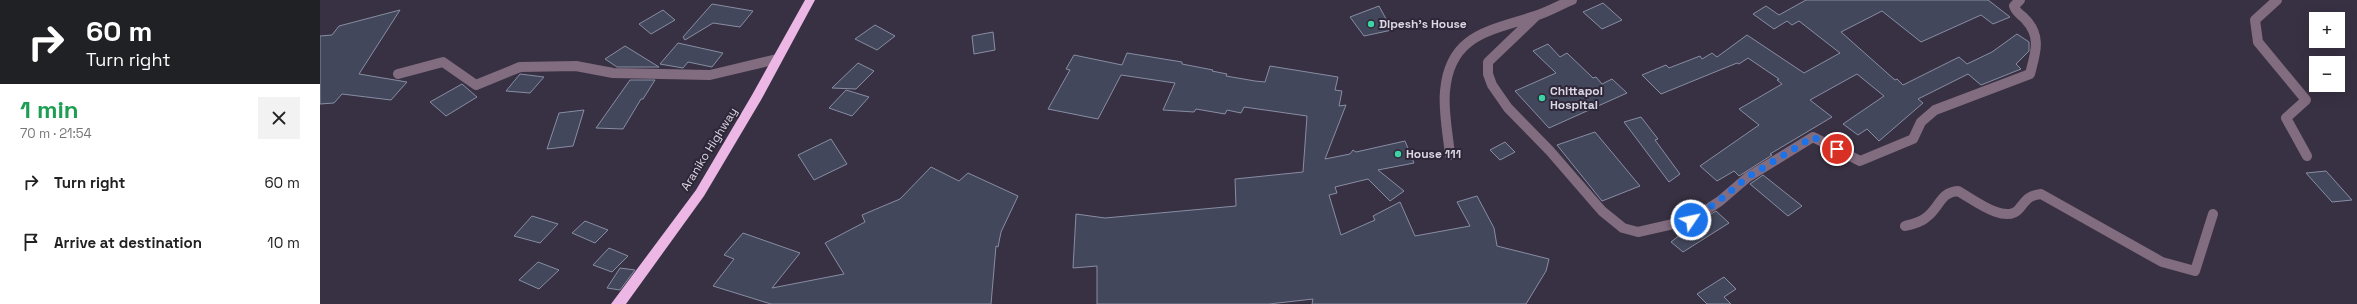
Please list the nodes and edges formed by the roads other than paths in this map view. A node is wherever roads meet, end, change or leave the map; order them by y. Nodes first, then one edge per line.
1 (810, 0) edge
2 (1572, 0) edge
3 (2020, 0) edge
4 (2277, 0) edge
5 (1536, 16) junction
6 (777, 59) junction
7 (398, 74) dead end
8 (1450, 155) dead end
9 (2307, 156) dead end
10 (2213, 214) dead end
11 (1905, 226) dead end
12 (618, 304) edge

1 - 6 highway, Araniko Highway
2 - 5 street
3 - 5 street
4 - 9 street
5 - 8 street
6 - 7 street
6 - 12 highway, Araniko Highway
10 - 11 street

